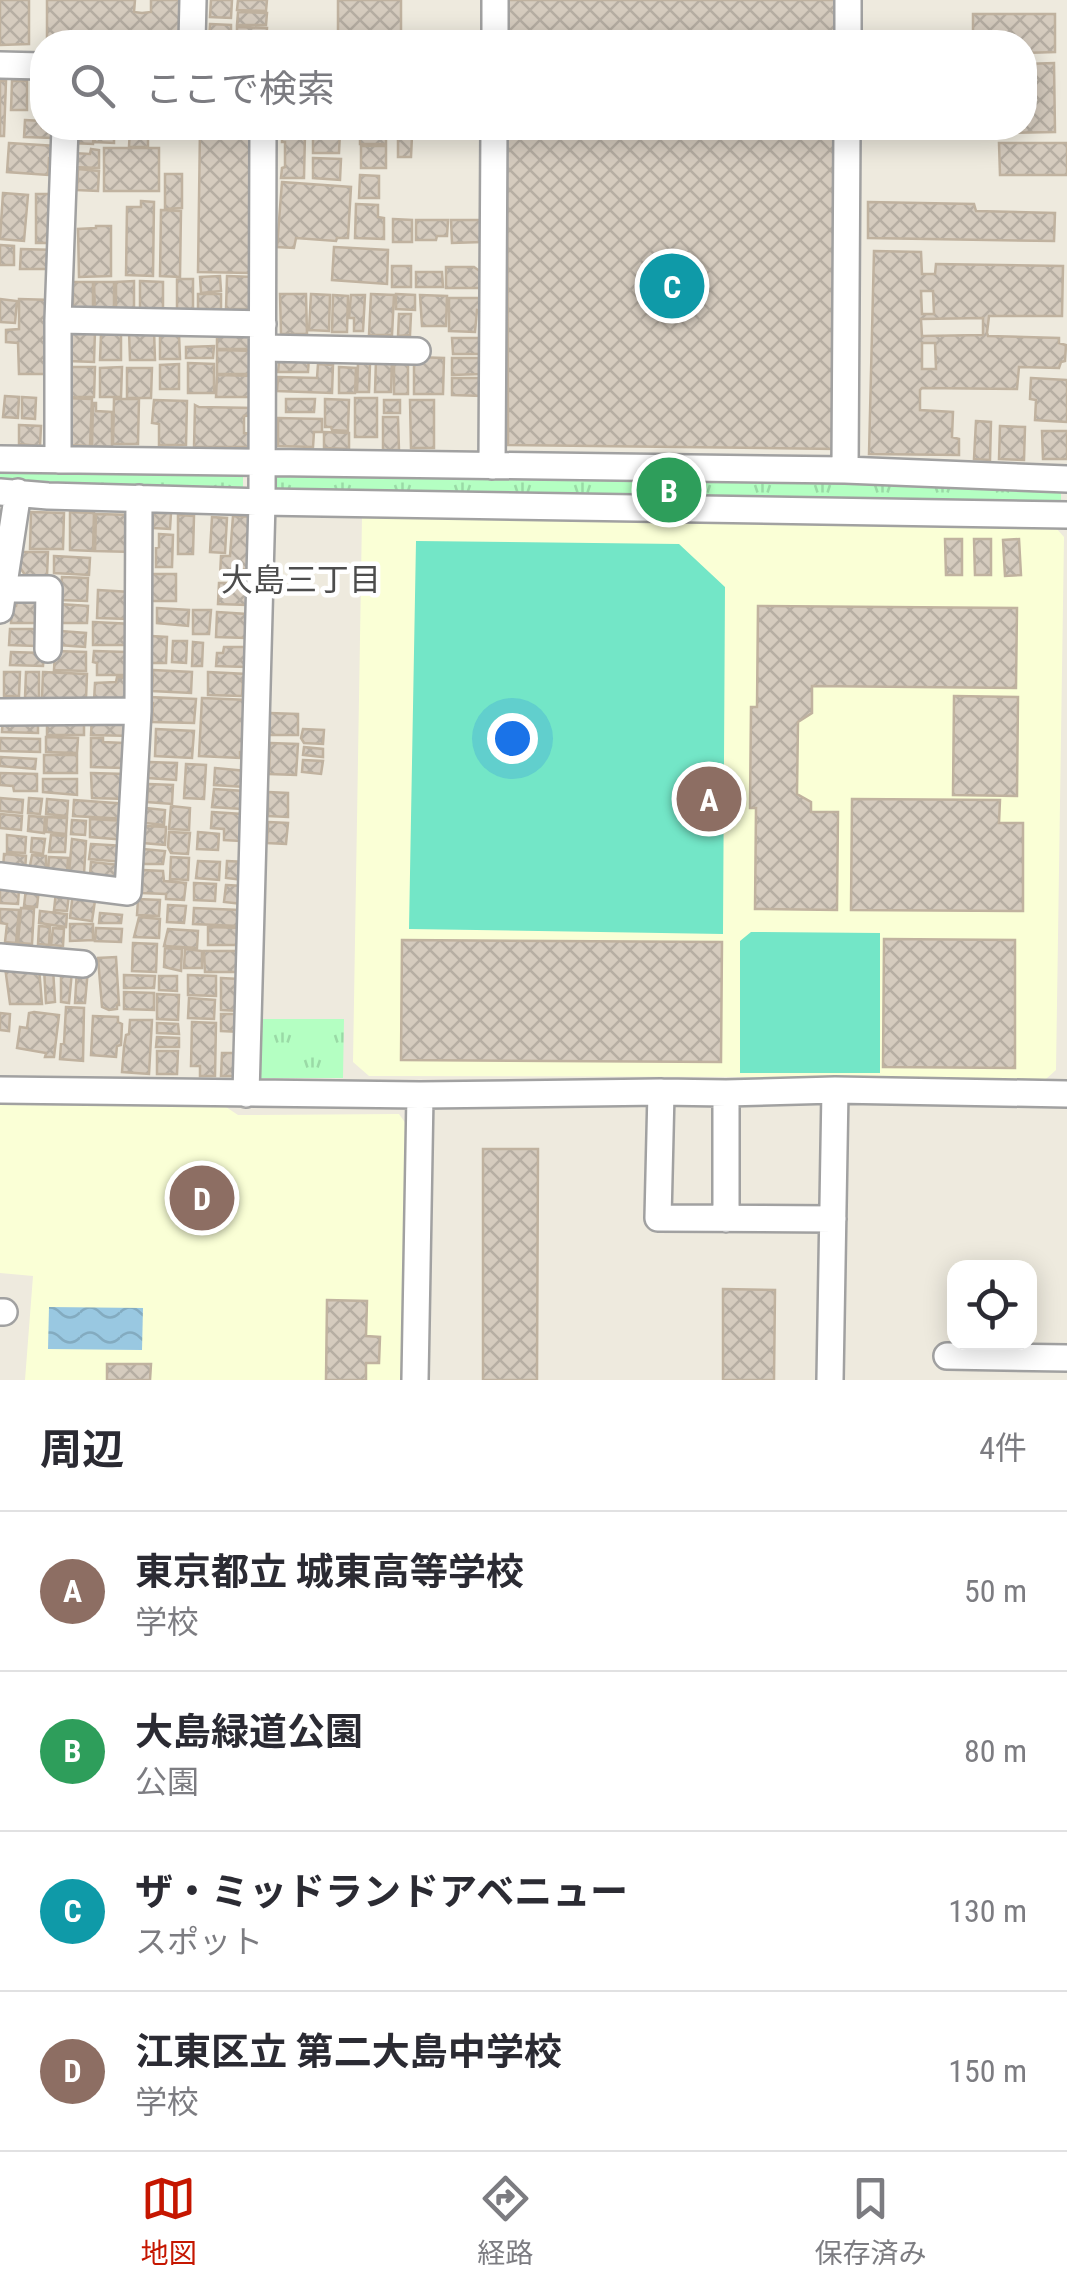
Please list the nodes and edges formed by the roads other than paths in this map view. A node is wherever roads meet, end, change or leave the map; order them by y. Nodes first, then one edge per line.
1 (193, 0) edge
2 (495, 0) edge
3 (848, 0) edge
4 (192, 30) edge
5 (495, 30) edge
6 (848, 30) edge
7 (0, 65) edge
8 (30, 66) edge
9 (64, 140) edge
10 (263, 140) edge
11 (494, 140) edge
12 (847, 140) edge
13 (58, 320) junction
14 (263, 336) junction
15 (418, 350) dead end
16 (0, 459) edge
17 (58, 460) junction
18 (262, 462) junction
19 (492, 466) junction
20 (845, 470) junction
21 (1067, 479) edge
22 (9, 492) edge
23 (139, 498) junction
24 (262, 502) junction
25 (1067, 515) edge
26 (2, 599) edge
27 (48, 649) dead end
28 (138, 711) junction
29 (0, 712) edge
30 (0, 876) edge
31 (0, 957) edge
32 (83, 964) dead end
33 (0, 1090) edge
34 (836, 1090) junction
35 (661, 1092) junction
36 (246, 1094) junction
37 (726, 1094) junction
38 (1067, 1094) edge
39 (420, 1096) junction
40 (726, 1218) junction
41 (833, 1219) junction
42 (948, 1356) dead end
43 (1067, 1358) edge
44 (415, 1380) edge
45 (830, 1380) edge

1 - 4 street
2 - 5 street
3 - 6 street
7 - 8 street
9 - 13 street
10 - 14 street
11 - 19 street
12 - 20 street
13 - 14 street
13 - 17 street
14 - 15 street
14 - 18 street
16 - 17 street
17 - 18 street
18 - 19 street
18 - 24 street
19 - 20 street
20 - 21 street
22 - 23 street
22 - 26 street
23 - 24 street
23 - 28 street
24 - 25 street
24 - 36 street
26 - 27 street
28 - 29 street
28 - 30 street
31 - 32 street
33 - 36 street
34 - 37 street
34 - 38 street
34 - 41 street
35 - 37 street
35 - 39 street
35 - 40 street
36 - 39 street
37 - 40 street
39 - 44 street
40 - 41 street
41 - 45 street
42 - 43 street

